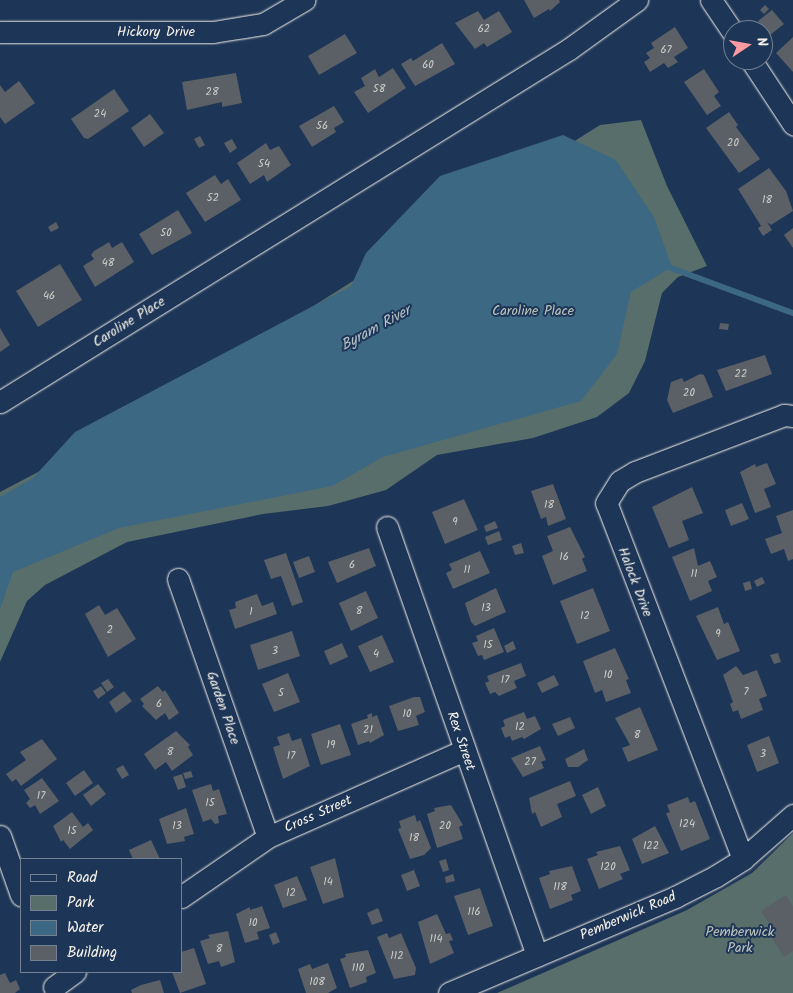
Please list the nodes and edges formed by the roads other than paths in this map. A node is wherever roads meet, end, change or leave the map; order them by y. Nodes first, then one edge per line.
1 (304, 0) edge
2 (637, 0) edge
3 (711, 0) edge
4 (724, 20) edge
5 (0, 32) edge
6 (758, 70) edge
7 (793, 124) edge
8 (0, 402) edge
9 (793, 416) edge
10 (387, 527) dead end
11 (178, 578) dead end
12 (464, 750) junction
13 (793, 815) edge
14 (0, 836) edge
15 (268, 837) junction
16 (743, 859) junction
17 (20, 892) edge
18 (182, 896) edge
19 (537, 955) junction
20 (73, 973) edge
21 (53, 984) edge
22 (449, 993) edge

1 - 5 street, Hickory Drive
2 - 8 street, Caroline Place
3 - 4 street
6 - 7 street
9 - 16 street, Halock Drive
10 - 12 street, Rex Street
11 - 15 street, Garden Place
12 - 15 street, Cross Street
12 - 19 street, Rex Street
13 - 16 street, Pemberwick Road
14 - 17 street
15 - 18 street, Cross Street
16 - 19 street, Pemberwick Road
19 - 22 street, Pemberwick Road
20 - 21 street

